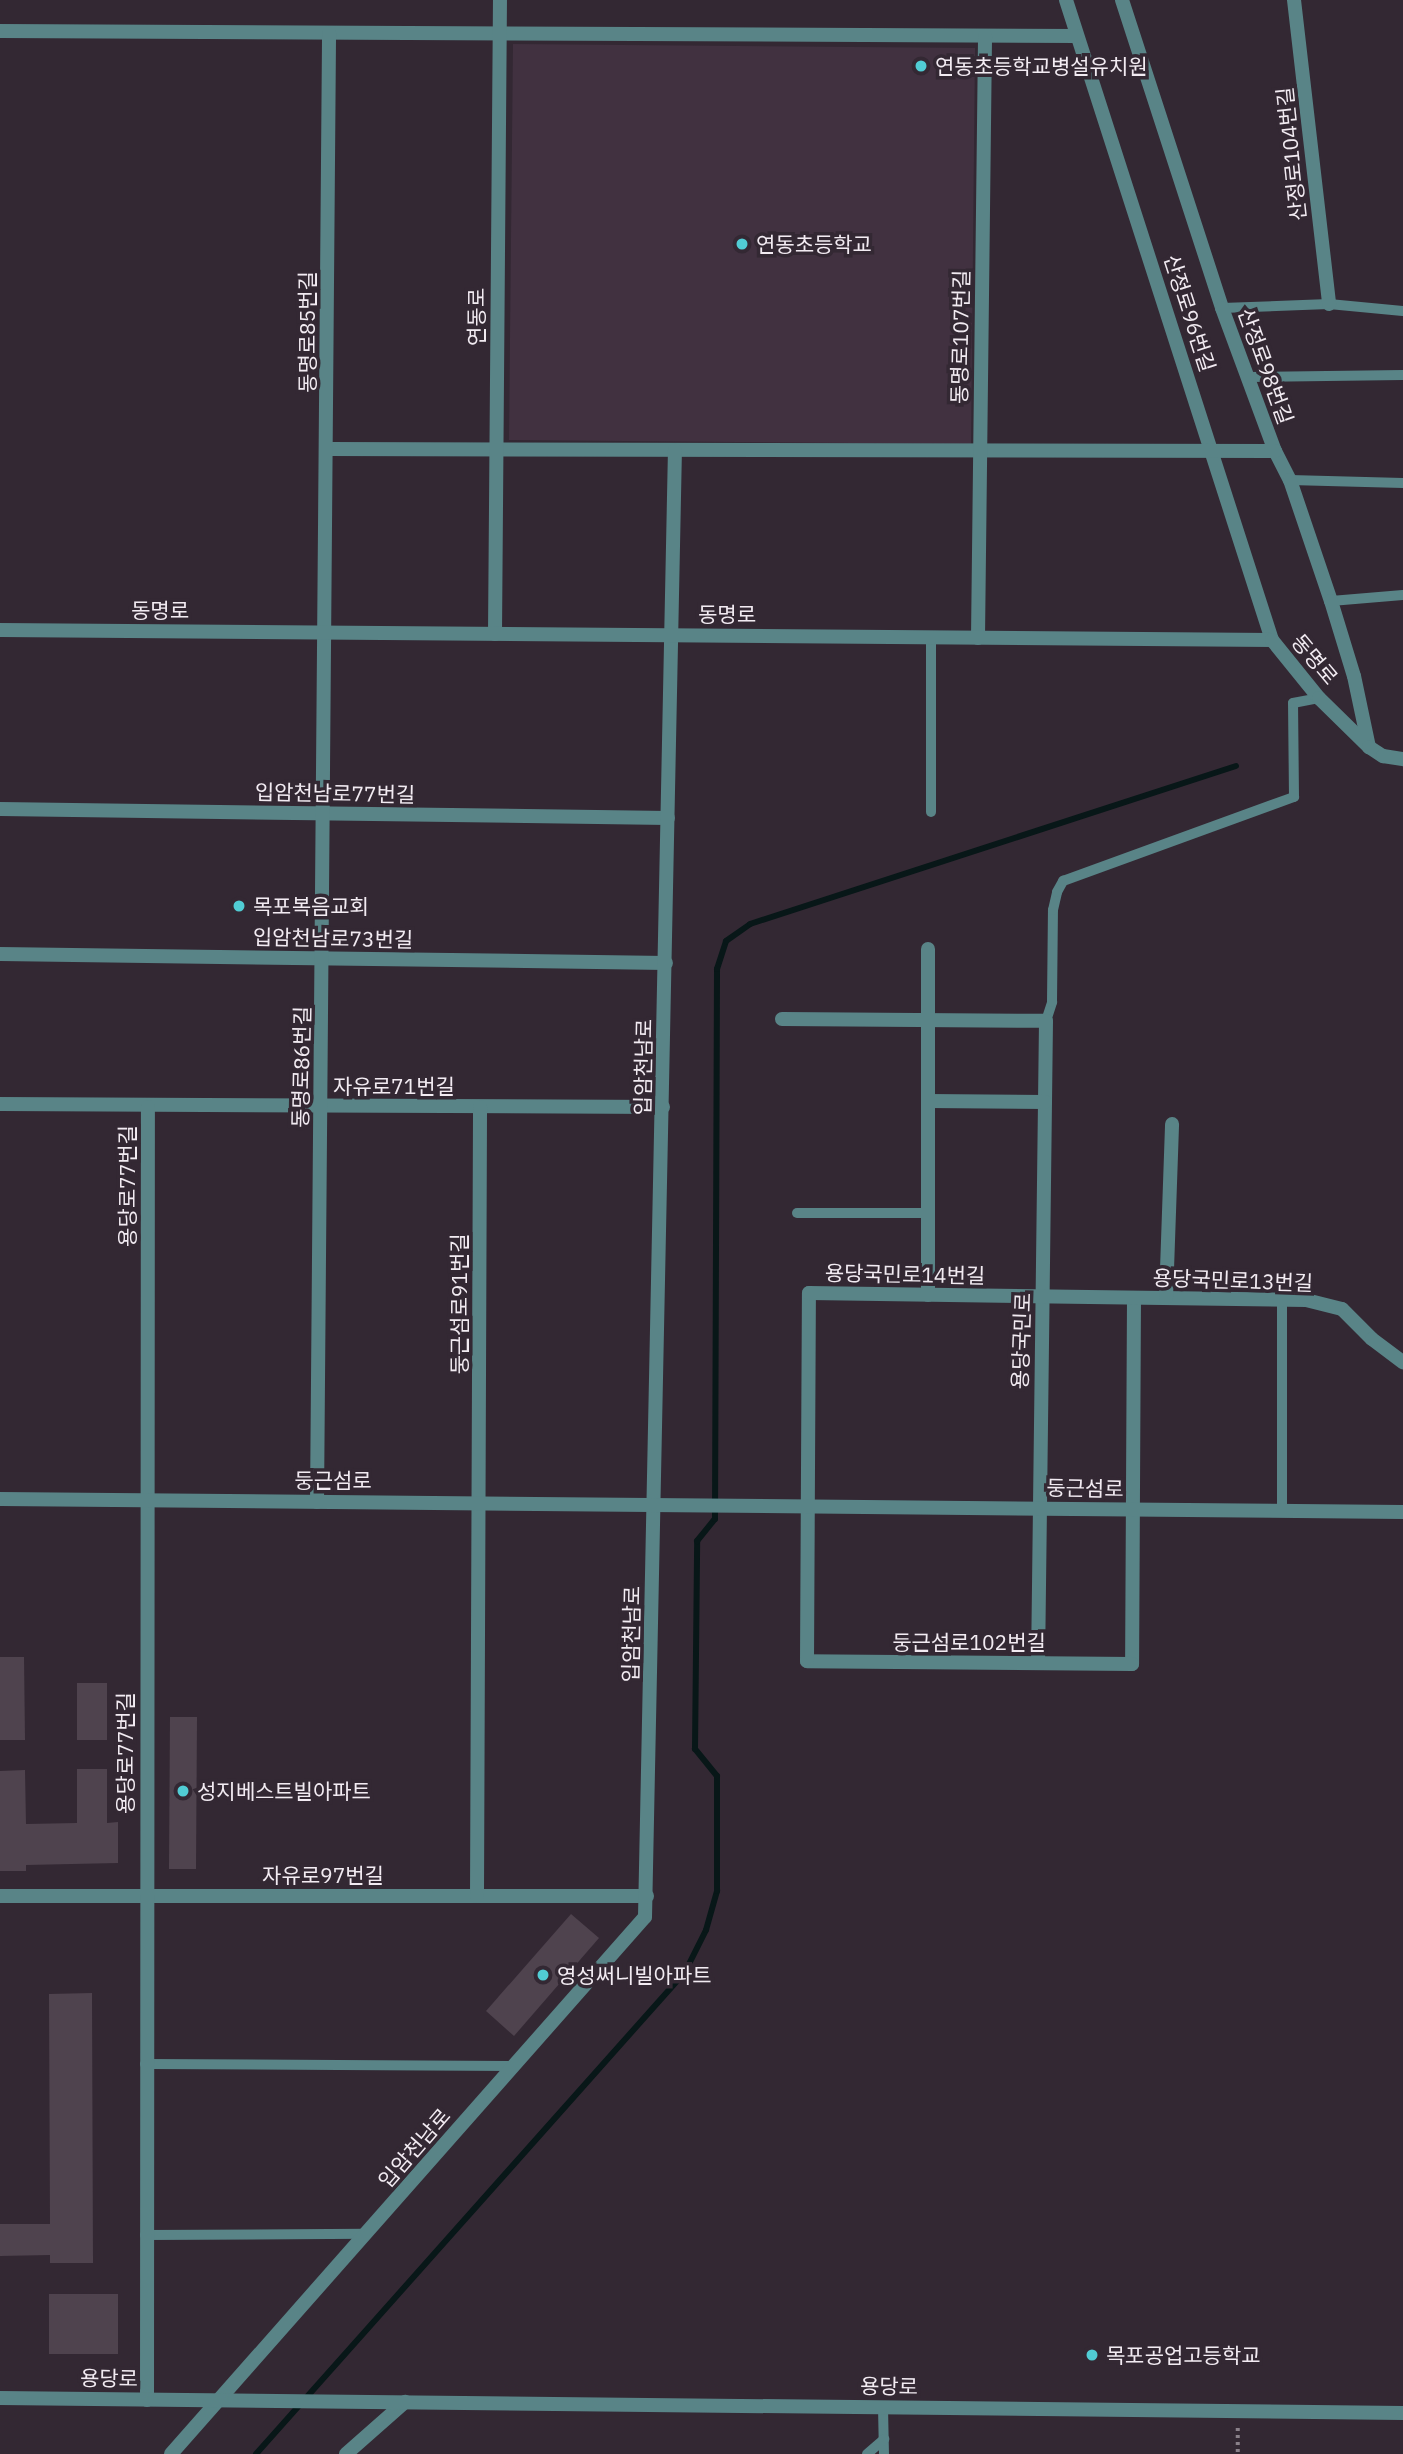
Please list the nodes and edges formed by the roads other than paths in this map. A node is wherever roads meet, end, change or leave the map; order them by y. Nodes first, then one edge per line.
1 (500, 0) edge
2 (1066, 0) edge
3 (1122, 0) edge
4 (1294, 0) edge
5 (0, 31) edge
6 (330, 33) junction
7 (500, 34) junction
8 (985, 36) junction
9 (1077, 36) junction
10 (1329, 304) junction
11 (1222, 308) junction
12 (1403, 311) edge
13 (1403, 375) edge
14 (1248, 377) junction
15 (327, 449) junction
16 (496, 450) junction
17 (675, 450) junction
18 (980, 450) junction
19 (1212, 451) junction
20 (1275, 451) junction
21 (1290, 480) junction
22 (1403, 483) edge
23 (1403, 595) edge
24 (1331, 601) junction
25 (0, 630) edge
26 (326, 632) junction
27 (495, 634) junction
28 (673, 635) junction
29 (931, 637) junction
30 (978, 638) junction
31 (1272, 640) junction
32 (1319, 698) junction
33 (1369, 747) junction
34 (1403, 760) edge
35 (0, 809) edge
36 (931, 812) dead end
37 (324, 814) junction
38 (668, 818) junction
39 (929, 949) dead end
40 (0, 954) edge
41 (323, 958) junction
42 (666, 963) junction
43 (782, 1019) dead end
44 (928, 1020) junction
45 (1046, 1020) junction
46 (928, 1101) junction
47 (1045, 1102) junction
48 (0, 1104) edge
49 (148, 1107) junction
50 (480, 1107) junction
51 (663, 1107) junction
52 (321, 1108) junction
53 (1172, 1124) dead end
54 (797, 1213) dead end
55 (928, 1213) junction
56 (928, 1295) junction
57 (1042, 1297) junction
58 (1134, 1298) junction
59 (1166, 1298) junction
60 (1282, 1300) junction
61 (1403, 1362) edge
62 (0, 1499) edge
63 (146, 1501) junction
64 (479, 1501) junction
65 (317, 1502) junction
66 (660, 1504) junction
67 (809, 1506) junction
68 (1039, 1508) junction
69 (1132, 1509) junction
70 (1282, 1511) junction
71 (1403, 1512) edge
72 (1038, 1663) junction
73 (0, 1896) edge
74 (146, 1896) junction
75 (477, 1896) junction
76 (646, 1896) junction
77 (145, 2064) junction
78 (515, 2066) junction
79 (367, 2234) junction
80 (145, 2235) junction
81 (0, 2398) edge
82 (147, 2400) junction
83 (217, 2400) junction
84 (405, 2402) junction
85 (883, 2407) junction
86 (1403, 2413) edge
87 (884, 2439) junction
88 (171, 2454) edge
89 (346, 2454) edge
90 (867, 2454) edge
91 (884, 2454) edge

1 - 7 street, 연동로
2 - 9 street, 산정로96번길
3 - 11 street, 산정로98번길
4 - 10 street, 산정로104번길
5 - 6 street
6 - 7 street
6 - 15 street, 동명로85번길
7 - 8 street
7 - 16 street, 연동로
8 - 9 street
8 - 18 street, 동명로107번길
9 - 19 street, 산정로96번길
10 - 11 lane
10 - 12 lane
11 - 14 street, 산정로98번길
13 - 14 lane
14 - 20 street, 산정로98번길
15 - 16 street
15 - 26 street, 동명로85번길
16 - 17 street
16 - 27 street, 연동로
17 - 18 street
17 - 28 street, 입암천남로
18 - 19 street
18 - 30 street, 동명로107번길
19 - 20 street
19 - 31 street, 산정로96번길
20 - 21 street, 산정로98번길
21 - 22 lane
21 - 24 street, 산정로98번길
23 - 24 lane
24 - 33 street, 산정로98번길
25 - 26 street, 동명로
26 - 27 street, 동명로
26 - 37 street, 동명로86번길
27 - 28 street, 동명로
28 - 29 street, 동명로
28 - 38 street, 입암천남로
29 - 30 street, 동명로
29 - 36 lane
30 - 31 street, 동명로
31 - 32 street, 동명로
32 - 33 street, 동명로
32 - 45 lane
33 - 34 street, 동명로
35 - 37 street, 입암천남로77번길
37 - 38 street, 입암천남로77번길
37 - 41 street, 동명로86번길
38 - 42 street, 입암천남로
39 - 44 street
40 - 41 street, 입암천남로73번길
41 - 42 street, 입암천남로73번길
41 - 52 street, 동명로86번길
42 - 51 street, 입암천남로
43 - 44 street
44 - 45 street
44 - 46 street
45 - 47 street, 용당국민로
46 - 47 street
46 - 55 street
47 - 57 street, 용당국민로
48 - 49 street, 자유로71번길
49 - 52 street, 자유로71번길
49 - 63 street, 용당로77번길
50 - 51 street, 자유로71번길
50 - 52 street, 자유로71번길
50 - 64 street, 둥근섬로91번길
51 - 66 street, 입암천남로
52 - 65 street, 동명로86번길
53 - 59 street
54 - 55 lane
55 - 56 street
56 - 57 street, 용당국민로14번길
56 - 67 street, 용당국민로14번길
57 - 58 street, 용당국민로13번길
57 - 68 street, 용당국민로
58 - 59 street, 용당국민로13번길
58 - 69 street
59 - 60 street, 용당국민로13번길
60 - 61 street, 용당국민로13번길
60 - 70 lane
62 - 63 street, 둥근섬로
63 - 65 street, 둥근섬로
63 - 74 street, 용당로77번길
64 - 65 street, 둥근섬로
64 - 66 street, 둥근섬로
64 - 75 street, 둥근섬로91번길
66 - 67 street, 둥근섬로
66 - 76 street, 입암천남로
67 - 68 street, 둥근섬로
67 - 72 street, 둥근섬로102번길
68 - 69 street, 둥근섬로
68 - 72 street, 용당국민로
69 - 70 street, 둥근섬로
69 - 72 street, 둥근섬로102번길
70 - 71 street, 둥근섬로
73 - 74 street, 자유로97번길
74 - 75 street, 자유로97번길
74 - 77 street, 용당로77번길
75 - 76 street, 자유로97번길
76 - 78 street, 입암천남로
77 - 78 lane
77 - 80 street, 용당로77번길
78 - 79 street, 입암천남로
79 - 80 lane
79 - 83 street, 입암천남로
80 - 82 street, 용당로77번길
81 - 82 street, 용당로
82 - 83 street, 용당로
83 - 84 street, 용당로
83 - 88 street, 입암천남로
84 - 85 street, 용당로
84 - 89 street
85 - 86 street, 용당로
85 - 87 lane
87 - 90 lane
87 - 91 lane

